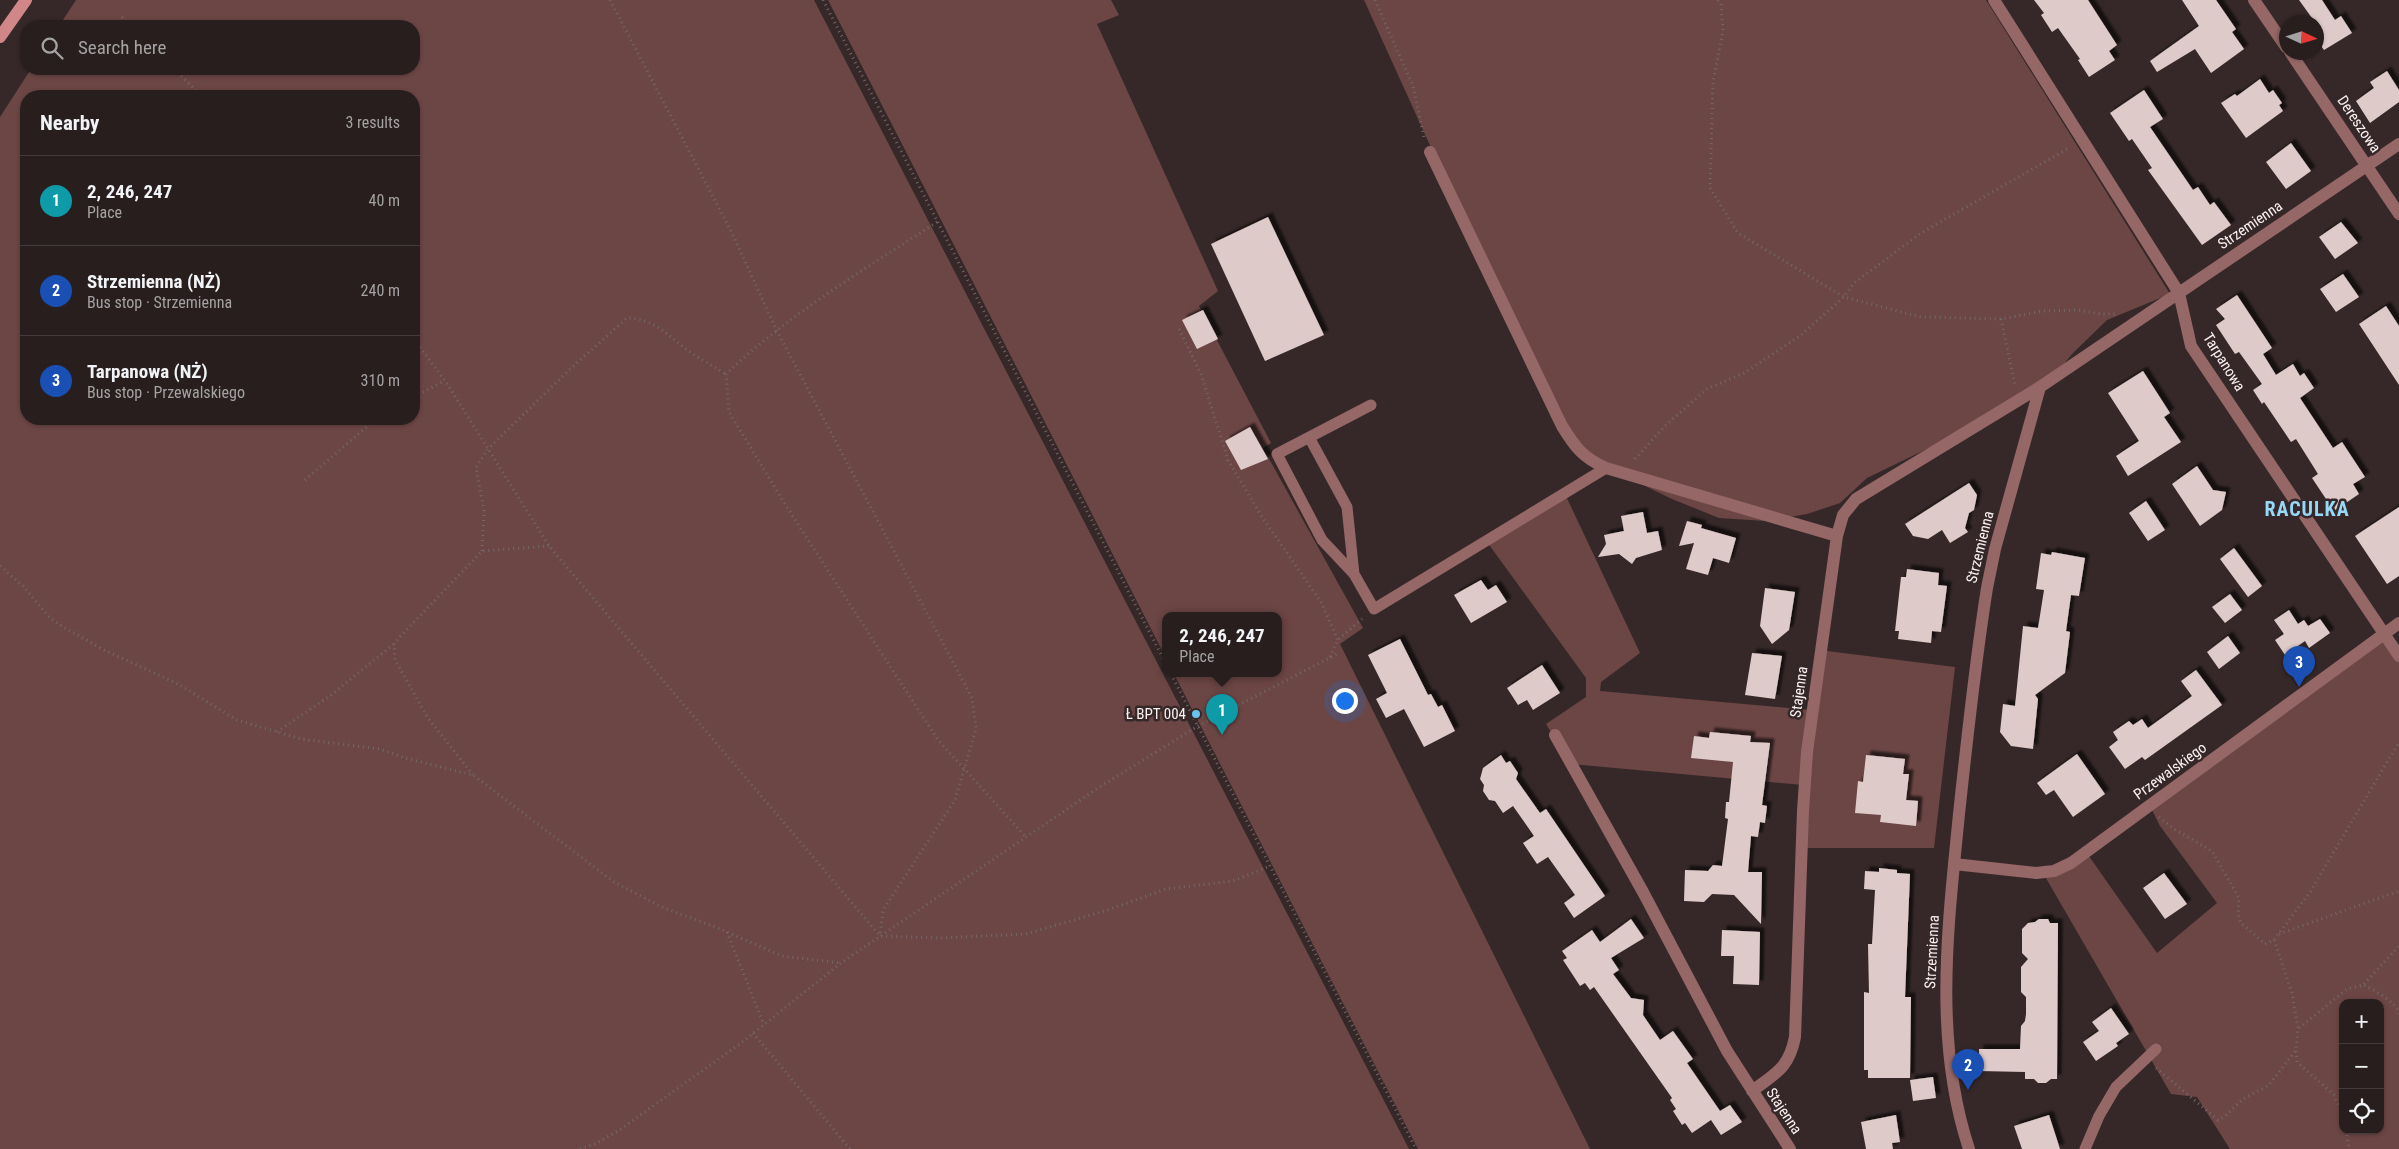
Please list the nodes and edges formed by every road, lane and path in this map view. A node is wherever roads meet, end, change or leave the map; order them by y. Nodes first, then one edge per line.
1 (26, 0) edge
2 (610, 0) edge
3 (823, 0) edge
4 (1374, 0) edge
5 (1718, 0) edge
6 (1994, 0) edge
7 (2254, 0) edge
8 (122, 17) dead end
9 (125, 20) edge
10 (0, 37) edge
11 (2279, 37) edge
12 (2295, 60) edge
13 (180, 75) edge
14 (196, 90) edge
15 (2082, 140) junction
16 (2399, 144) edge
17 (1430, 152) joint
18 (2368, 166) junction
19 (2399, 214) edge
20 (937, 222) junction
21 (2179, 293) junction
22 (1844, 297) junction
23 (2116, 314) dead end
24 (2001, 319) junction
25 (1179, 329) dead end
26 (777, 331) junction
27 (420, 347) edge
28 (726, 374) junction
29 (444, 381) junction
30 (2040, 387) junction
31 (420, 394) edge
32 (2018, 400) junction
33 (1371, 405) dead end
34 (369, 425) edge
35 (1309, 437) junction
36 (488, 449) junction
37 (1606, 468) junction
38 (1622, 472) junction
39 (305, 480) dead end
40 (1837, 536) junction
41 (549, 546) junction
42 (482, 551) junction
43 (0, 566) edge
44 (1354, 574) junction
45 (1374, 609) junction
46 (2399, 623) edge
47 (2384, 634) junction
48 (1338, 640) junction
49 (394, 643) junction
50 (1337, 654) dead end
51 (1162, 656) edge
52 (2399, 656) edge
53 (1330, 658) junction
54 (1173, 677) edge
55 (1198, 726) junction
56 (277, 732) junction
57 (1555, 735) dead end
58 (2399, 742) edge
59 (963, 768) junction
60 (473, 775) junction
61 (2147, 808) junction
62 (1026, 837) junction
63 (1954, 864) junction
64 (1270, 866) junction
65 (2399, 891) edge
66 (727, 932) junction
67 (2278, 934) junction
68 (880, 936) junction
69 (2274, 940) junction
70 (2399, 946) edge
71 (841, 963) junction
72 (2364, 984) junction
73 (2399, 1014) edge
74 (764, 1025) junction
75 (2298, 1028) junction
76 (754, 1033) junction
77 (2156, 1049) dead end
78 (2296, 1050) junction
79 (2144, 1060) junction
80 (1752, 1091) junction
81 (2339, 1106) edge
82 (2347, 1134) edge
83 (580, 1149) edge
84 (850, 1149) edge
85 (1416, 1149) edge
86 (1790, 1149) edge
87 (1969, 1149) edge
88 (2085, 1149) edge
89 (2349, 1149) edge

1 - 10 main road
2 - 26 path
3 - 20 path
4 - 17 path
5 - 22 path
6 - 15 street, Tarpanowa
7 - 11 street
8 - 9 path
12 - 18 street, Dereszowa
13 - 14 path
15 - 21 street, Tarpanowa
15 - 22 path
16 - 18 street, Strzemienna
17 - 37 street
18 - 19 street, Dereszowa
18 - 21 street, Strzemienna
20 - 26 path
20 - 51 path
21 - 30 street, Strzemienna
21 - 47 street, Tarpanowa
22 - 24 path
22 - 38 path
23 - 24 path
24 - 32 path
25 - 48 path
26 - 28 path
26 - 59 path
27 - 29 path
28 - 36 path
28 - 59 path
29 - 31 path
29 - 36 path
30 - 32 street, Stajenna
30 - 63 street, Strzemienna
32 - 40 street, Stajenna
33 - 35 lane
34 - 39 path
35 - 44 lane
35 - 44 lane
36 - 41 path
36 - 42 path
37 - 38 street
37 - 45 lane
38 - 40 street
40 - 80 street, Stajenna
41 - 42 path
41 - 68 path
42 - 49 path
43 - 56 path
44 - 45 lane
45 - 48 path
46 - 47 street, Przewalskiego
47 - 52 street, Tarpanowa
47 - 61 street, Przewalskiego
48 - 53 path
49 - 56 path
49 - 60 path
50 - 53 path
53 - 55 path
54 - 55 path
55 - 62 path
55 - 64 path
56 - 60 path
57 - 80 street, Stajenna
58 - 67 path
59 - 62 path
59 - 68 path
60 - 66 path
61 - 63 street, Przewalskiego
61 - 69 path
62 - 68 path
63 - 87 street, Strzemienna
64 - 68 path
64 - 85 path
65 - 67 path
66 - 71 path
66 - 74 path
67 - 69 path
68 - 71 path
69 - 75 path
70 - 72 path
71 - 74 path
72 - 73 path
72 - 75 path
74 - 76 path
75 - 78 path
76 - 83 path
76 - 84 path
77 - 79 lane
78 - 79 path
78 - 81 path
79 - 88 lane
80 - 86 street, Stajenna
82 - 89 path

